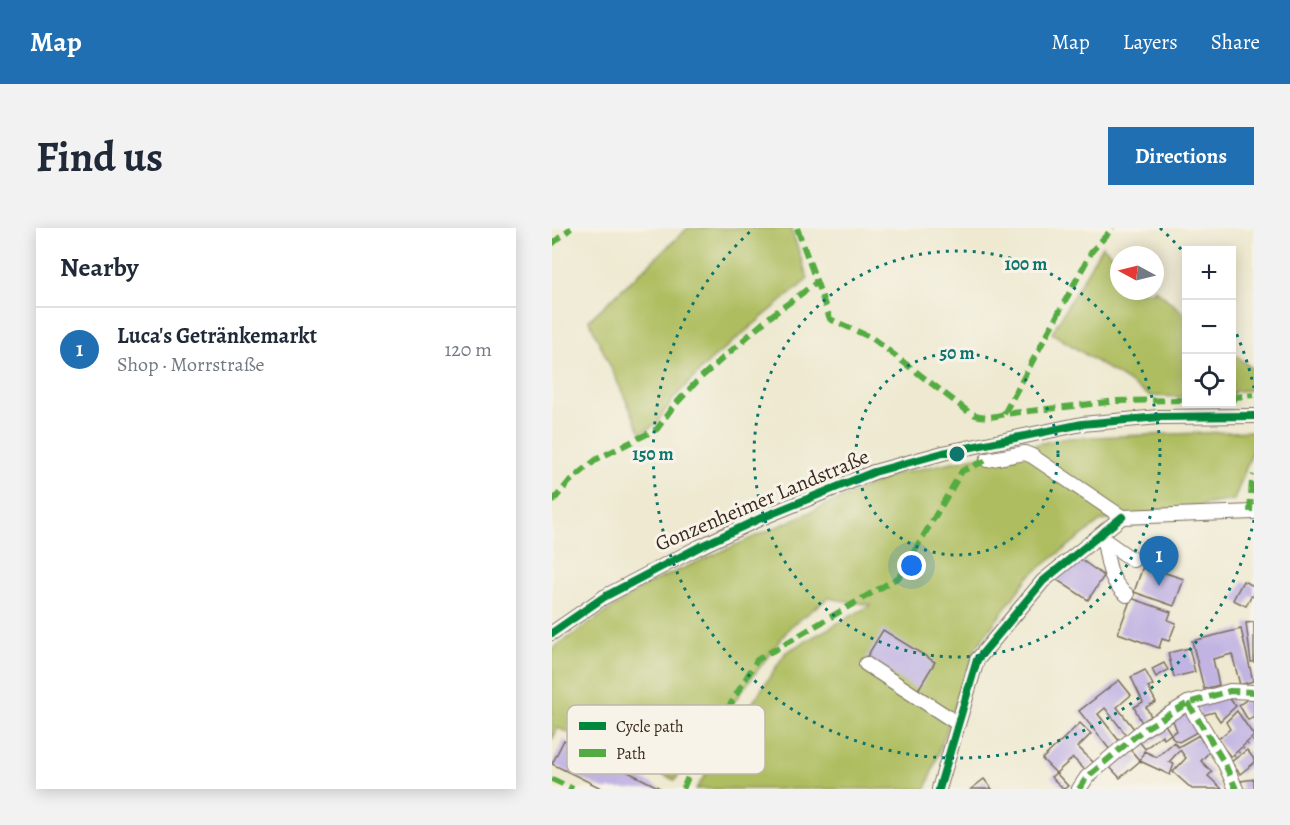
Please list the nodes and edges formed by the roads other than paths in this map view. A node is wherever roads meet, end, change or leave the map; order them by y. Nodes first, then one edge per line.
1 (1254, 416) edge
2 (987, 460) dead end
3 (1254, 512) edge
4 (1122, 517) junction
5 (1101, 538) junction
6 (1133, 560) dead end
7 (1126, 595) dead end
8 (552, 633) edge
9 (866, 664) dead end
10 (1254, 692) edge
11 (1188, 703) junction
12 (957, 723) junction
13 (939, 789) edge
14 (1079, 789) edge
15 (1236, 789) edge

1 - 8 street, Gonzenheimer Landstraße
2 - 4 street
3 - 4 street
4 - 5 street
5 - 6 street
5 - 7 street
5 - 12 street
9 - 12 street
10 - 11 street
11 - 14 street
11 - 15 street
12 - 13 street

